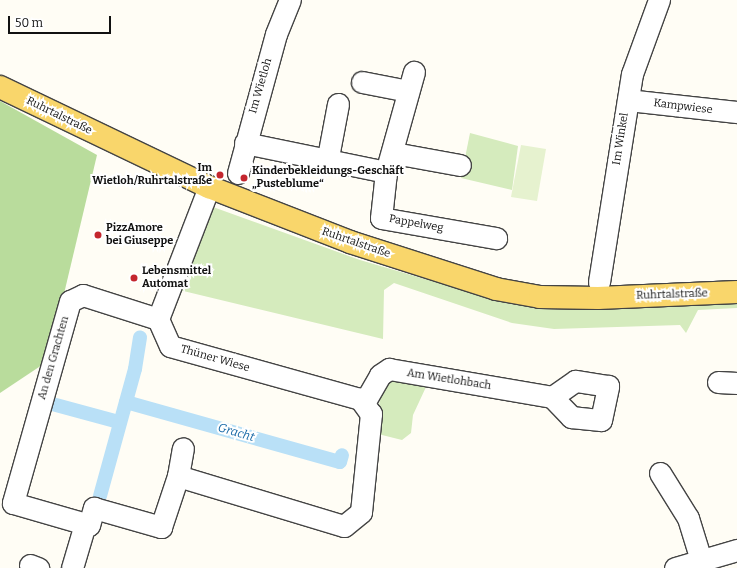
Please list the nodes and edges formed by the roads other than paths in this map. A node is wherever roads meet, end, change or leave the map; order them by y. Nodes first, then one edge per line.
1 (290, 0) edge
2 (659, 0) edge
3 (362, 82) dead end
4 (0, 87) edge
5 (628, 100) junction
6 (338, 104) dead end
7 (737, 112) edge
8 (245, 143) junction
9 (394, 153) junction
10 (328, 157) junction
11 (460, 165) dead end
12 (386, 172) junction
13 (238, 173) dead end
14 (209, 187) junction
15 (496, 238) dead end
16 (599, 282) dead end
17 (737, 292) edge
18 (158, 319) junction
19 (552, 397) dead end
20 (364, 403) junction
21 (183, 448) dead end
22 (660, 473) dead end
23 (178, 476) junction
24 (7, 501) edge
25 (85, 524) junction
26 (737, 550) edge
27 (701, 560) junction
28 (72, 568) edge
29 (675, 568) edge

1 - 8 street, Im Wietloh
2 - 5 street, Im Winkel
3 - 9 street, Pappelweg
4 - 14 main road, Ruhrtalstraße
5 - 7 street, Kampwiese
5 - 16 street, Im Winkel
6 - 10 street
8 - 10 street
8 - 13 street, Im Wietloh
9 - 11 street
9 - 12 street, Pappelweg
10 - 12 street
12 - 15 street, Pappelweg
14 - 17 main road, Ruhrtalstraße
14 - 18 street
18 - 20 street, Thüner Wiese
18 - 24 street, An den Grachten
19 - 20 street, Am Wietlohbach
20 - 23 street
21 - 23 street
22 - 27 street
23 - 25 street
24 - 25 street, An den Grachten
25 - 28 street
26 - 27 street
27 - 29 street

